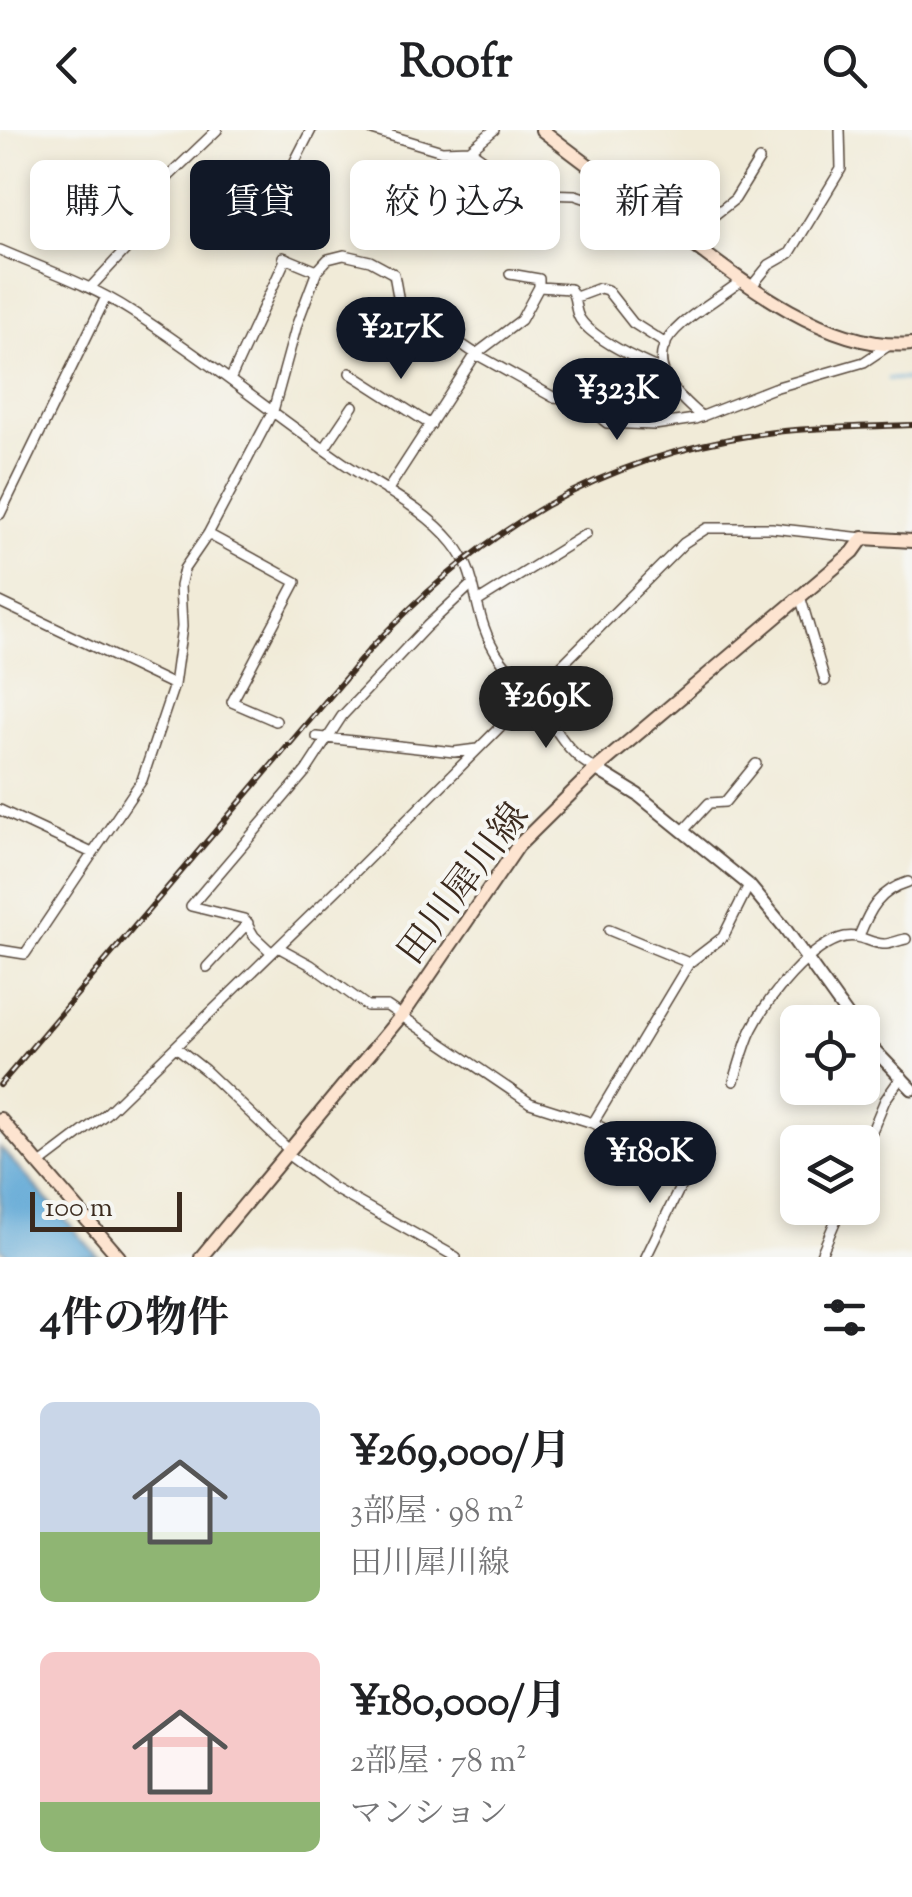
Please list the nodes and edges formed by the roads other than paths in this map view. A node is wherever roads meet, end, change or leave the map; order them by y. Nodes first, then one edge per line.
1 (217, 130) edge
2 (311, 130) edge
3 (372, 130) edge
4 (494, 130) edge
5 (542, 130) edge
6 (840, 130) edge
7 (470, 150) junction
8 (296, 160) edge
9 (582, 160) edge
10 (759, 160) dead end
11 (580, 197) edge
12 (720, 211) edge
13 (0, 250) edge
14 (701, 250) edge
15 (317, 271) junction
16 (510, 274) dead end
17 (746, 284) junction
18 (539, 287) junction
19 (90, 288) junction
20 (106, 297) junction
21 (576, 297) junction
22 (666, 344) junction
23 (912, 344) edge
24 (888, 346) junction
25 (476, 354) junction
26 (662, 370) junction
27 (350, 372) dead end
28 (230, 380) junction
29 (353, 406) dead end
30 (274, 411) junction
31 (702, 417) junction
32 (430, 425) junction
33 (324, 449) junction
34 (388, 491) junction
35 (0, 514) edge
36 (208, 534) junction
37 (586, 534) dead end
38 (863, 538) junction
39 (912, 541) edge
40 (473, 582) junction
41 (800, 596) junction
42 (0, 602) edge
43 (477, 602) junction
44 (825, 681) dead end
45 (174, 684) junction
46 (531, 694) junction
47 (276, 721) dead end
48 (322, 739) junction
49 (480, 748) junction
50 (756, 764) dead end
51 (596, 768) junction
52 (0, 810) edge
53 (683, 832) junction
54 (92, 852) junction
55 (908, 882) dead end
56 (749, 885) junction
57 (248, 924) junction
58 (609, 930) dead end
59 (859, 936) junction
60 (906, 939) dead end
61 (0, 950) edge
62 (275, 950) junction
63 (808, 960) junction
64 (689, 964) junction
65 (207, 966) dead end
66 (840, 1005) edge
67 (401, 1016) junction
68 (176, 1047) junction
69 (880, 1055) edge
70 (902, 1076) junction
71 (734, 1081) dead end
72 (912, 1089) edge
73 (0, 1119) edge
74 (592, 1123) junction
75 (875, 1125) edge
76 (288, 1152) junction
77 (40, 1164) junction
78 (833, 1225) edge
79 (119, 1257) edge
80 (201, 1257) edge
81 (456, 1257) edge
82 (646, 1257) edge
83 (820, 1257) edge

1 - 19 street
2 - 8 street
3 - 7 street
4 - 7 street
5 - 9 main road
6 - 17 street
7 - 11 street
10 - 12 street
13 - 19 street
14 - 17 main road
15 - 25 street
15 - 28 street
15 - 30 street
16 - 18 street
17 - 22 street
17 - 24 main road
18 - 21 street
18 - 25 street
19 - 20 street
20 - 28 street
20 - 35 street
21 - 22 street
21 - 26 street
22 - 26 street
23 - 24 main road
24 - 31 street
25 - 31 street
25 - 32 street
26 - 31 street
27 - 32 street
28 - 30 street
29 - 33 street
30 - 33 street
30 - 36 street
32 - 34 street
33 - 34 street
34 - 40 street
36 - 45 street
36 - 47 street
37 - 43 street
38 - 39 main road
38 - 41 main road, 田川犀川線
38 - 46 street
40 - 43 street
40 - 48 street
41 - 44 street
41 - 51 main road, 田川犀川線
42 - 45 street
43 - 46 street
45 - 54 street
46 - 49 street
46 - 51 street
48 - 49 street
48 - 57 street
49 - 62 street
50 - 53 street
51 - 53 street
51 - 67 main road, 田川犀川線
52 - 54 street
53 - 56 street
54 - 61 street
55 - 59 street
56 - 63 street
56 - 64 street
57 - 62 street
57 - 65 street
58 - 64 street
59 - 60 street
59 - 63 street
62 - 67 street
62 - 68 street
63 - 66 street
63 - 71 street
64 - 74 street
67 - 74 street
67 - 76 main road, 田川犀川線
68 - 76 street
68 - 77 street
69 - 70 street
70 - 72 street
70 - 75 street
73 - 77 main road
74 - 82 street
76 - 80 main road, 田川犀川線
76 - 81 street
77 - 79 main road
78 - 83 street

